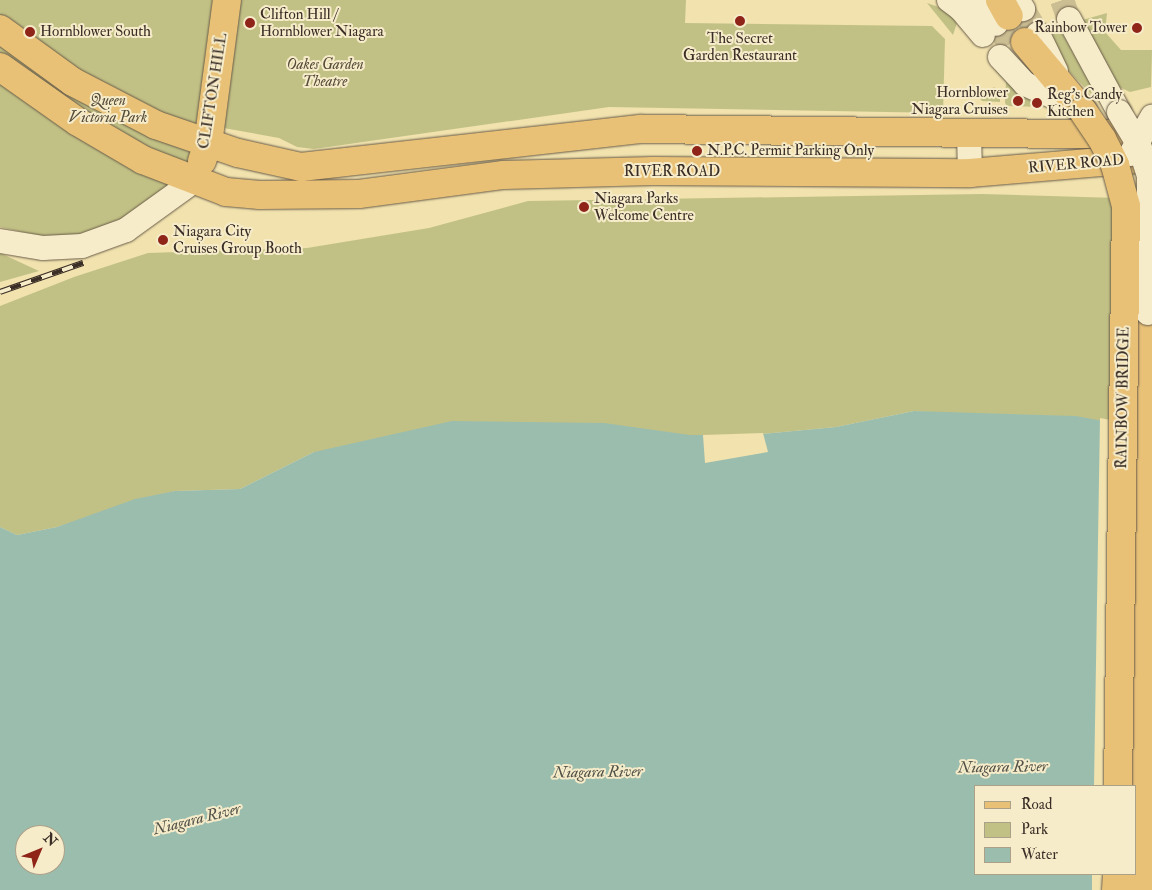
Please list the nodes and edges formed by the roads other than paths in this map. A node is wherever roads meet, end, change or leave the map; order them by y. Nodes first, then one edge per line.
1 (226, 0) edge
2 (949, 0) edge
3 (981, 0) edge
4 (1005, 14) edge
5 (1070, 18) tunnel mouth
6 (0, 29) edge
7 (1019, 45) tunnel mouth
8 (0, 67) edge
9 (1152, 117) edge
10 (969, 133) junction
11 (208, 144) junction
12 (1148, 146) edge
13 (970, 173) junction
14 (194, 181) junction
15 (1126, 206) junction
16 (0, 240) edge
17 (1150, 301) edge
18 (1118, 785) edge
19 (1117, 875) edge
20 (1116, 890) edge
21 (1140, 890) edge

1 - 11 main road, CLIFTON HILL
2 - 4 lane
3 - 4 lane
5 - 12 lane, bridge
6 - 11 main road, RIVER ROAD
7 - 15 main road, RAINBOW BRIDGE, bridge
8 - 14 main road, RIVER ROAD
9 - 12 lane, bridge
10 - 11 main road, RIVER ROAD
10 - 12 main road, RIVER ROAD
10 - 13 lane
11 - 14 main road, CLIFTON HILL
12 - 13 main road, RIVER ROAD
12 - 15 lane, bridge
12 - 17 lane, bridge
13 - 14 main road, RIVER ROAD
14 - 16 lane
15 - 18 main road, RAINBOW BRIDGE, bridge
17 - 21 main road, RAINBOW BRIDGE
19 - 20 main road

